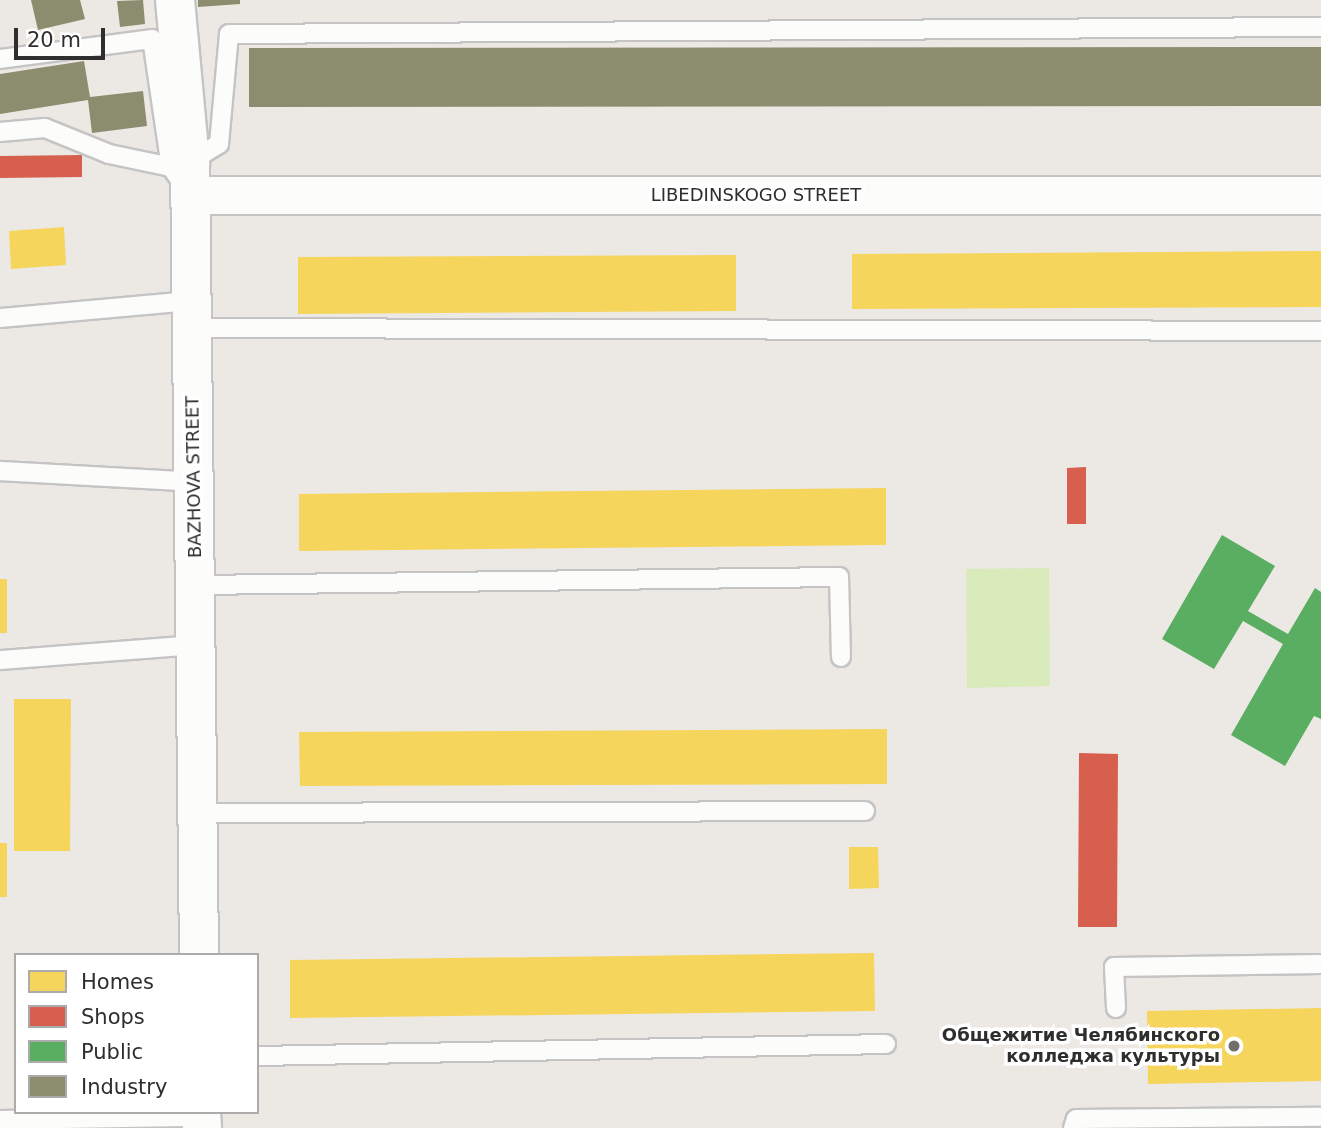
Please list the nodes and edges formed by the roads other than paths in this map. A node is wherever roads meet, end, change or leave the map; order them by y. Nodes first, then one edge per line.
1 (175, 0) edge
2 (1321, 27) edge
3 (0, 59) edge
4 (0, 132) edge
5 (184, 175) junction
6 (1321, 195) edge
7 (192, 314) junction
8 (0, 318) edge
9 (1321, 331) edge
10 (0, 471) edge
11 (194, 482) junction
12 (196, 585) junction
13 (196, 645) junction
14 (841, 657) dead end
15 (0, 660) edge
16 (865, 811) dead end
17 (198, 813) junction
18 (199, 953) edge
19 (1321, 964) edge
20 (1116, 1008) dead end
21 (886, 1044) dead end
22 (259, 1056) edge
23 (1321, 1117) edge
24 (201, 1119) edge
25 (0, 1120) edge
26 (1073, 1128) edge

1 - 5 street, BAZHOVA STREET
2 - 5 lane
3 - 5 lane
4 - 5 lane
5 - 6 street, LIBEDINSKOGO STREET
5 - 7 street, BAZHOVA STREET
7 - 8 lane
7 - 9 lane
7 - 11 street, BAZHOVA STREET
10 - 11 lane
11 - 12 street, BAZHOVA STREET
12 - 13 street, BAZHOVA STREET
12 - 14 lane
13 - 15 lane
13 - 17 street, BAZHOVA STREET
16 - 17 lane
17 - 18 street, BAZHOVA STREET
19 - 20 lane
21 - 22 lane
23 - 26 lane
24 - 25 lane

